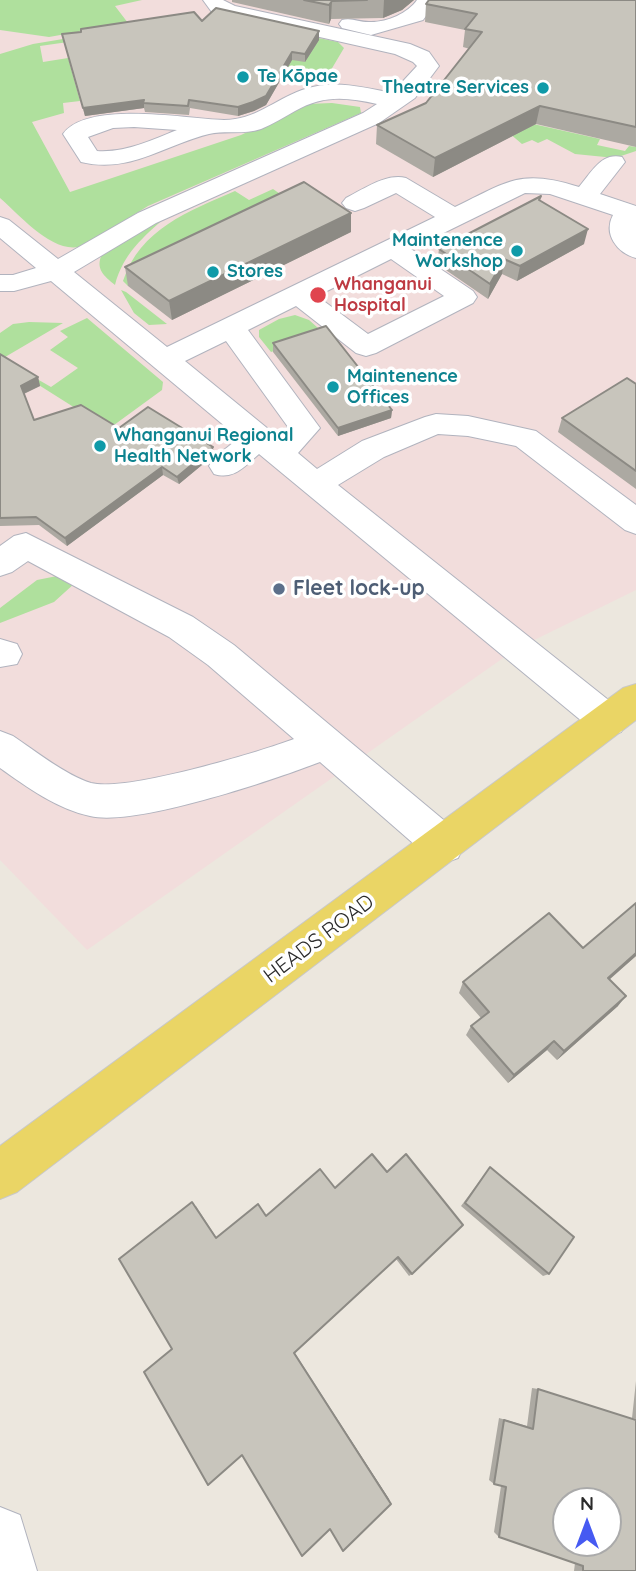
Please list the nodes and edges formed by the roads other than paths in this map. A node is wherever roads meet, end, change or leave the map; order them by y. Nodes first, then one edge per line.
1 (214, 0) edge
2 (234, 0) edge
3 (428, 0) edge
4 (397, 100) junction
5 (210, 125) dead end
6 (613, 162) dead end
7 (584, 197) junction
8 (632, 213) edge
9 (453, 217) junction
10 (0, 225) edge
11 (391, 232) junction
12 (636, 250) edge
13 (56, 271) junction
14 (0, 283) edge
15 (297, 294) junction
16 (231, 327) junction
17 (164, 360) junction
18 (269, 446) junction
19 (225, 466) dead end
20 (316, 484) junction
21 (636, 522) edge
22 (0, 564) edge
23 (622, 710) edge
24 (325, 743) junction
25 (0, 747) edge
26 (444, 845) junction
27 (1, 1178) edge
28 (0, 1535) edge
29 (9, 1571) edge

1 - 4 street
2 - 3 street
4 - 5 street
4 - 13 street
6 - 7 street
7 - 8 street
7 - 9 street
8 - 12 street
9 - 11 street
9 - 11 street
10 - 13 street
11 - 15 street
11 - 15 street
13 - 14 street
13 - 17 street
15 - 16 street
16 - 17 street
16 - 18 street
17 - 18 street
18 - 19 street
18 - 20 street
20 - 21 street
20 - 23 street
22 - 24 street
23 - 26 main road, HEADS ROAD
24 - 25 street
24 - 26 street
26 - 27 main road, HEADS ROAD
28 - 29 street

